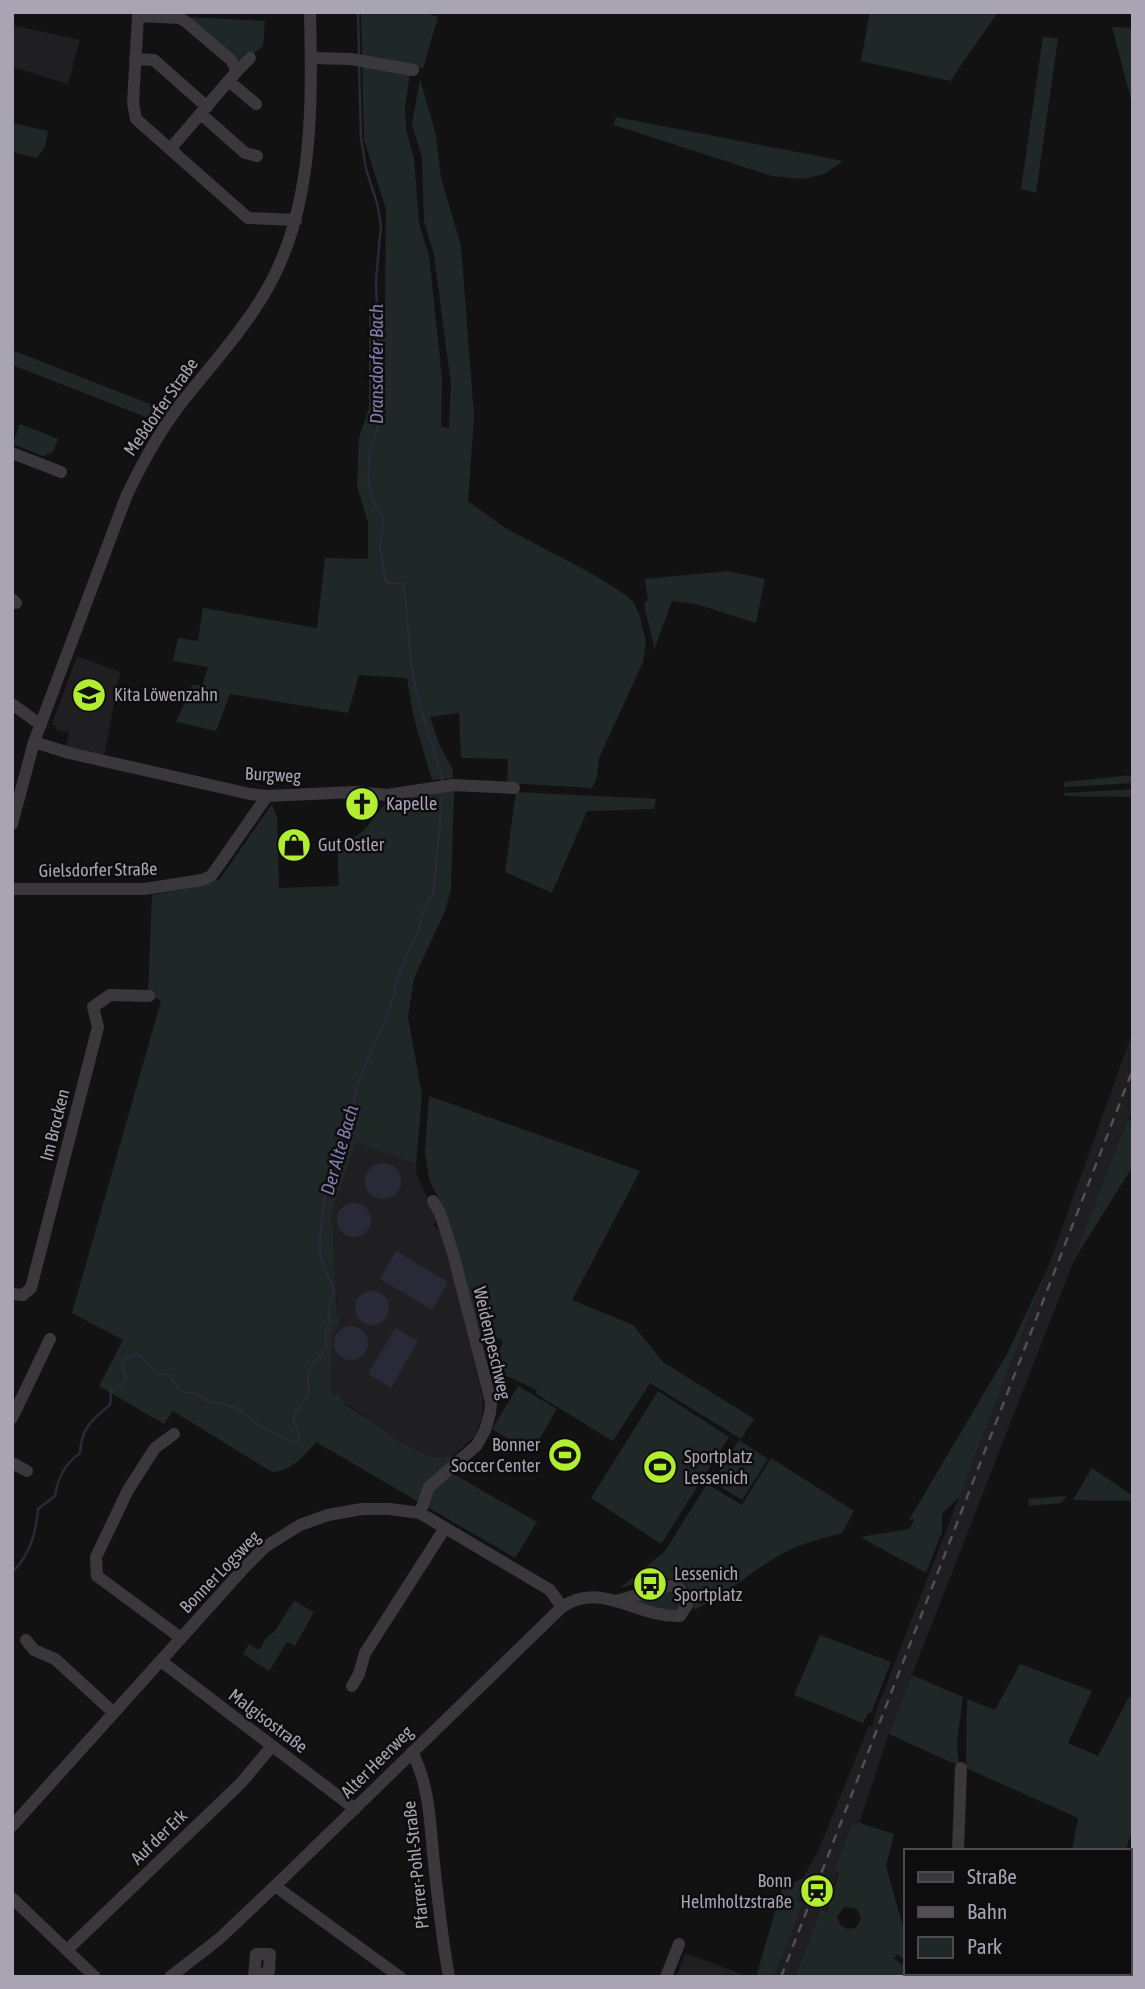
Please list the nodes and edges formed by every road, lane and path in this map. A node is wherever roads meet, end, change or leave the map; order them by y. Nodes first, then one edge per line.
1 (310, 12) edge
2 (250, 58) dead end
3 (311, 58) junction
4 (135, 59) junction
5 (414, 70) dead end
6 (233, 76) junction
7 (256, 104) dead end
8 (204, 110) junction
9 (171, 148) junction
10 (257, 156) dead end
11 (296, 220) junction
12 (12, 453) edge
13 (61, 472) dead end
14 (12, 704) edge
15 (41, 725) junction
16 (34, 742) junction
17 (514, 788) dead end
18 (267, 796) junction
19 (12, 824) edge
20 (12, 889) edge
21 (149, 996) dead end
22 (433, 1201) dead end
23 (12, 1294) edge
24 (50, 1339) dead end
25 (12, 1418) edge
26 (174, 1434) dead end
27 (12, 1463) edge
28 (27, 1471) dead end
29 (420, 1513) junction
30 (445, 1528) junction
31 (616, 1601) junction
32 (562, 1607) junction
33 (181, 1638) junction
34 (26, 1640) dead end
35 (160, 1661) junction
36 (352, 1686) dead end
37 (114, 1713) junction
38 (272, 1746) junction
39 (412, 1752) junction
40 (961, 1768) dead end
41 (355, 1809) junction
42 (12, 1826) edge
43 (958, 1849) edge
44 (275, 1886) junction
45 (12, 1898) edge
46 (679, 1944) dead end
47 (67, 1950) junction
48 (177, 1975) edge
49 (95, 1977) edge
50 (400, 1977) edge
51 (449, 1977) edge
52 (666, 1977) edge

1 - 3 street, Meßdorfer Straße
2 - 6 street
3 - 5 street
3 - 11 street, Meßdorfer Straße
4 - 6 street
4 - 8 street
4 - 9 street
6 - 7 street
6 - 8 street
8 - 9 street
8 - 10 street
9 - 11 street
11 - 15 street, Meßdorfer Straße
12 - 13 street
14 - 15 street
15 - 16 street, Meßdorfer Straße
16 - 18 street, Burgweg
16 - 19 street, Meßdorfer Straße
17 - 18 street, Burgweg
18 - 20 street, Gielsdorfer Straße
21 - 23 street, Im Brocken
22 - 29 street, Weidenpeschweg
24 - 25 street
26 - 33 street, Bonner Logsweg
27 - 28 street
29 - 30 street, Bonner Logsweg
29 - 33 street, Bonner Logsweg
30 - 32 street, Bonner Logsweg
30 - 36 street
31 - 31 street, Alter Heerweg
31 - 32 street, Alter Heerweg
32 - 39 street, Alter Heerweg
33 - 35 street, Bonner Logsweg
34 - 37 street
35 - 37 street, Bonner Logsweg
35 - 38 street, Malgisostraße
37 - 42 street, Bonner Logsweg
38 - 41 street, Malgisostraße
38 - 47 street, Auf der Erk
39 - 41 street, Alter Heerweg
39 - 51 street, Pfarrer-Pohl-Straße
40 - 43 street
41 - 44 street, Alter Heerweg
44 - 48 street, Alter Heerweg
44 - 50 street
45 - 47 street
46 - 52 street
47 - 49 street

